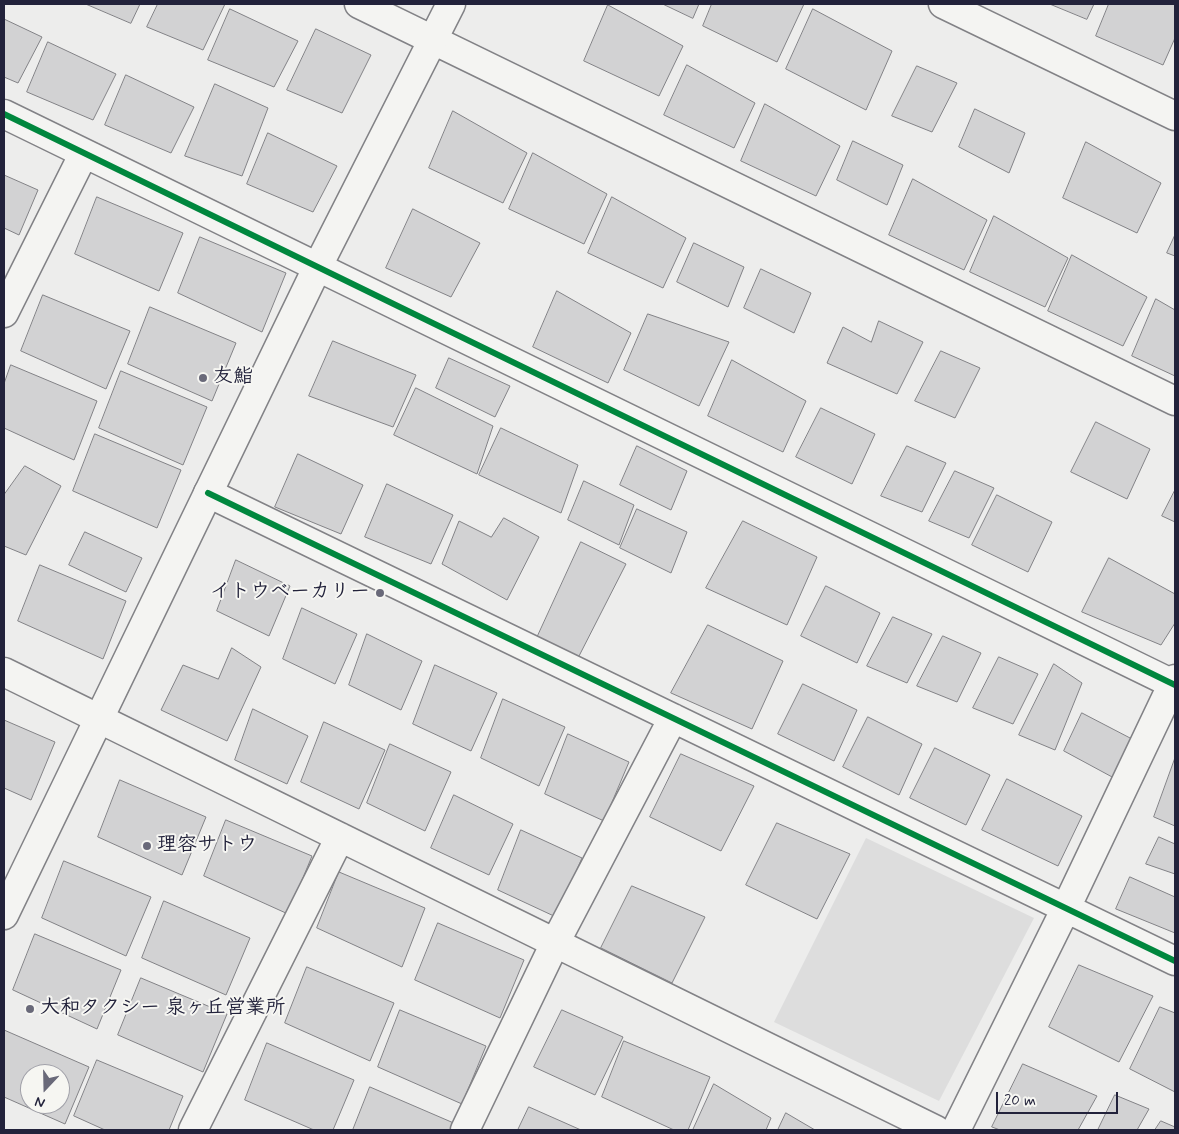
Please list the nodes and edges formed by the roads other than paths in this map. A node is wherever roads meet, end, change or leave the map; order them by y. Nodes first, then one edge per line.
1 (359, 4) edge
2 (451, 4) edge
3 (943, 4) edge
4 (433, 40) junction
5 (4, 114) edge
6 (1175, 116) edge
7 (84, 153) junction
8 (318, 266) junction
9 (4, 313) edge
10 (1175, 402) edge
11 (208, 493) junction
12 (4, 672) edge
13 (1174, 683) edge
14 (99, 718) junction
15 (673, 718) junction
16 (340, 837) junction
17 (1066, 908) junction
18 (4, 915) edge
19 (555, 943) junction
20 (1175, 961) edge
21 (193, 1130) edge
22 (465, 1130) edge
23 (936, 1130) edge
24 (956, 1130) edge

1 - 4 street
2 - 4 street
3 - 6 street
4 - 8 street
4 - 10 street
5 - 7 street
7 - 8 street
7 - 9 street
8 - 11 street
8 - 13 street
11 - 14 street
11 - 15 street
12 - 14 street
13 - 17 street
14 - 16 street
14 - 18 street
15 - 17 street
15 - 19 street
16 - 19 street
16 - 21 street
17 - 20 street
17 - 24 street
19 - 22 street
19 - 23 street

